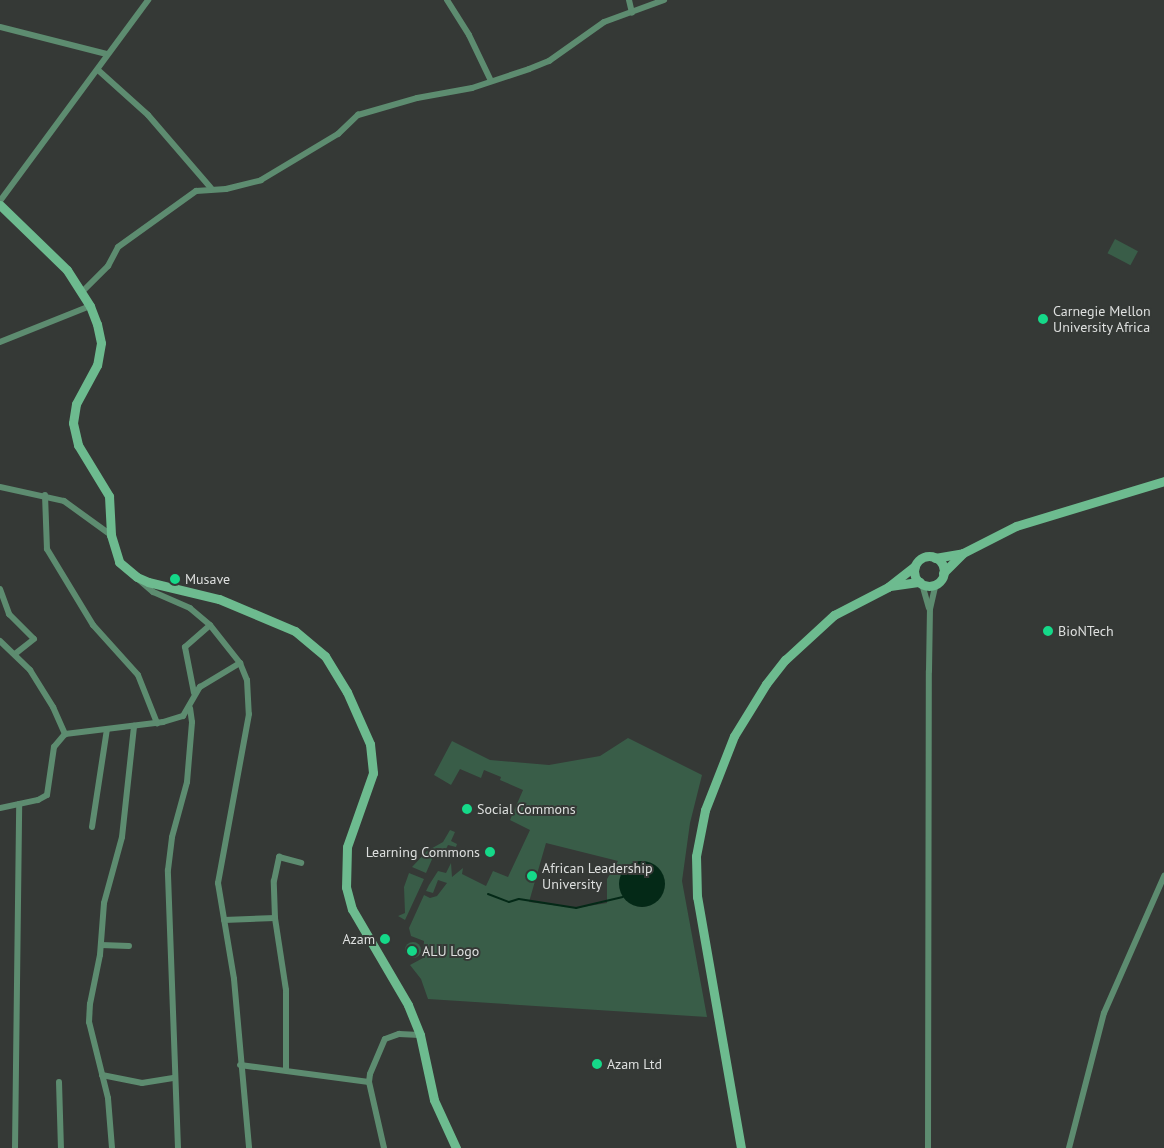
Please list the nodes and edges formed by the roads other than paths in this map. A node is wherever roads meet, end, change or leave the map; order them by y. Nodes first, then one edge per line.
1 (148, 0) edge
2 (447, 0) edge
3 (629, 0) edge
4 (664, 0) edge
5 (632, 13) junction
6 (0, 27) edge
7 (107, 54) junction
8 (98, 70) junction
9 (491, 81) junction
10 (211, 188) junction
11 (0, 201) edge
12 (0, 205) edge
13 (82, 292) junction
14 (90, 306) junction
15 (0, 342) edge
16 (1164, 481) edge
17 (0, 487) edge
18 (45, 495) junction
19 (111, 535) junction
20 (962, 554) junction
21 (935, 558) junction
22 (915, 566) junction
23 (944, 573) junction
24 (137, 578) junction
25 (921, 583) junction
26 (936, 584) junction
27 (888, 587) junction
28 (0, 589) edge
29 (930, 609) junction
30 (210, 625) junction
31 (0, 641) edge
32 (15, 654) junction
33 (240, 663) junction
34 (194, 693) junction
35 (190, 705) junction
36 (157, 723) junction
37 (134, 726) junction
38 (107, 729) junction
39 (65, 734) junction
40 (19, 804) junction
41 (0, 808) edge
42 (92, 827) dead end
43 (301, 862) dead end
44 (1164, 876) edge
45 (275, 918) junction
46 (224, 920) junction
47 (101, 945) junction
48 (129, 946) dead end
49 (420, 1036) junction
50 (240, 1065) junction
51 (286, 1070) junction
52 (102, 1075) junction
53 (175, 1078) junction
54 (60, 1082) dead end
55 (369, 1082) junction
56 (14, 1148) edge
57 (61, 1148) edge
58 (112, 1148) edge
59 (178, 1148) edge
60 (249, 1148) edge
61 (384, 1148) edge
62 (456, 1148) edge
63 (741, 1148) edge
64 (928, 1148) edge
65 (1069, 1148) edge

1 - 7 street
2 - 9 street
3 - 5 street
4 - 5 street
5 - 9 street
6 - 7 street
7 - 8 street
8 - 10 street
8 - 11 street
9 - 10 street
10 - 13 street
12 - 13 main road
13 - 14 main road
14 - 15 street
14 - 19 main road
16 - 20 main road
17 - 18 street
18 - 19 street
18 - 36 street
19 - 24 main road
20 - 21 main road
20 - 23 main road
21 - 22 main road
21 - 23 main road
22 - 25 main road
22 - 27 main road
23 - 26 main road
24 - 30 street
24 - 49 main road
25 - 26 main road
25 - 27 main road
25 - 29 street
26 - 29 street
27 - 63 main road
28 - 32 street
29 - 64 street
30 - 33 street
30 - 34 street
31 - 32 street
32 - 39 street
33 - 34 street
33 - 46 street
34 - 35 street
35 - 36 street
35 - 53 street
36 - 37 street
37 - 38 street
37 - 47 street
38 - 39 street
38 - 42 street
39 - 40 street
40 - 41 street
40 - 56 street
43 - 45 street
44 - 65 street
45 - 46 street
45 - 51 street
46 - 50 street
47 - 48 street
47 - 52 street
49 - 55 street
49 - 62 main road
50 - 51 street
50 - 60 street
51 - 55 street
52 - 53 street
52 - 58 street
53 - 59 street
54 - 57 street
55 - 61 street

